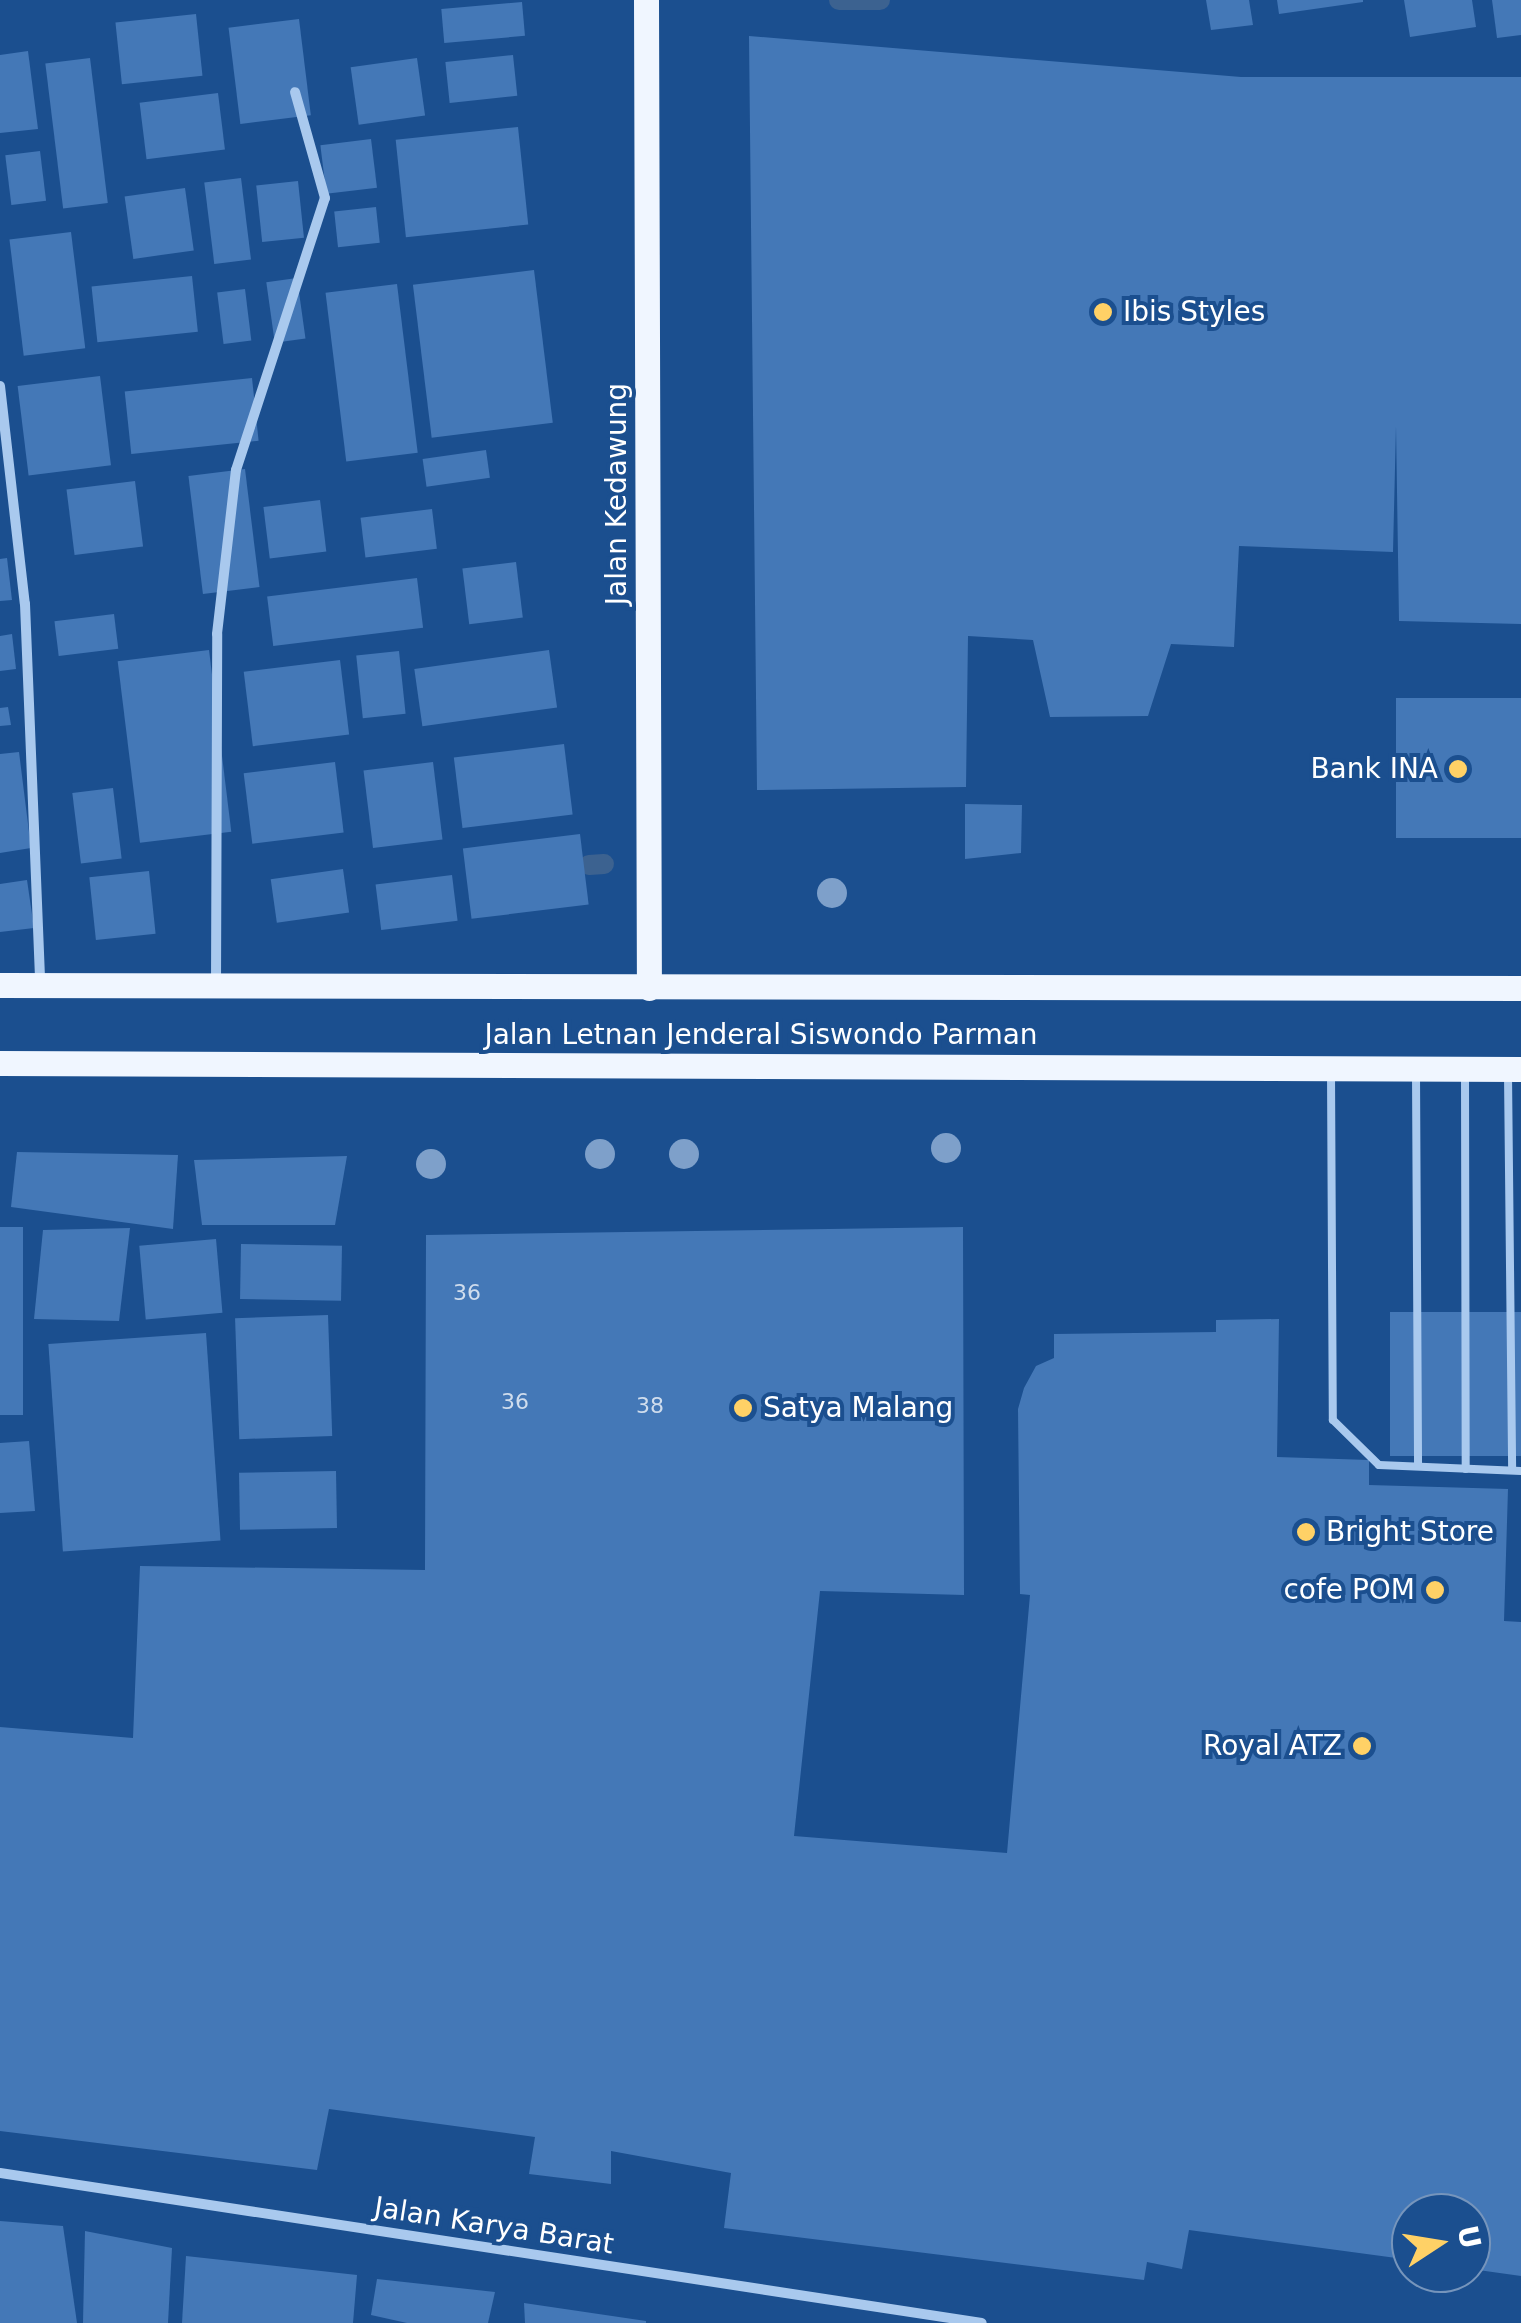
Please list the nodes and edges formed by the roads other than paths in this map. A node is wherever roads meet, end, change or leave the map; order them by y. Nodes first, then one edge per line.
1 (646, 9) edge
2 (296, 92) dead end
3 (0, 386) edge
4 (0, 985) edge
5 (40, 985) junction
6 (216, 986) junction
7 (648, 988) junction
8 (1521, 988) edge
9 (0, 1063) edge
10 (1331, 1068) junction
11 (1416, 1068) junction
12 (1465, 1069) junction
13 (1515, 1069) edge
14 (1418, 1466) junction
15 (1466, 1469) junction
16 (1516, 1470) edge
17 (0, 2173) edge
18 (982, 2323) edge

1 - 7 main road, Jalan Kedawung
2 - 6 street
3 - 5 street
4 - 5 main road, Jalan Letnan Jenderal Siswondo Parman
5 - 6 main road, Jalan Letnan Jenderal Siswondo Parman
6 - 7 main road, Jalan Letnan Jenderal Siswondo Parman
7 - 8 main road, Jalan Letnan Jenderal Siswondo Parman
9 - 10 main road, Jalan Letnan Jenderal Siswondo Parman
10 - 11 main road, Jalan Letnan Jenderal Siswondo Parman
10 - 14 lane
11 - 12 main road, Jalan Letnan Jenderal Siswondo Parman
11 - 14 lane
12 - 13 main road, Jalan Letnan Jenderal Siswondo Parman
12 - 15 lane
13 - 16 lane
14 - 15 lane
15 - 16 lane
17 - 18 street, Jalan Karya Barat

